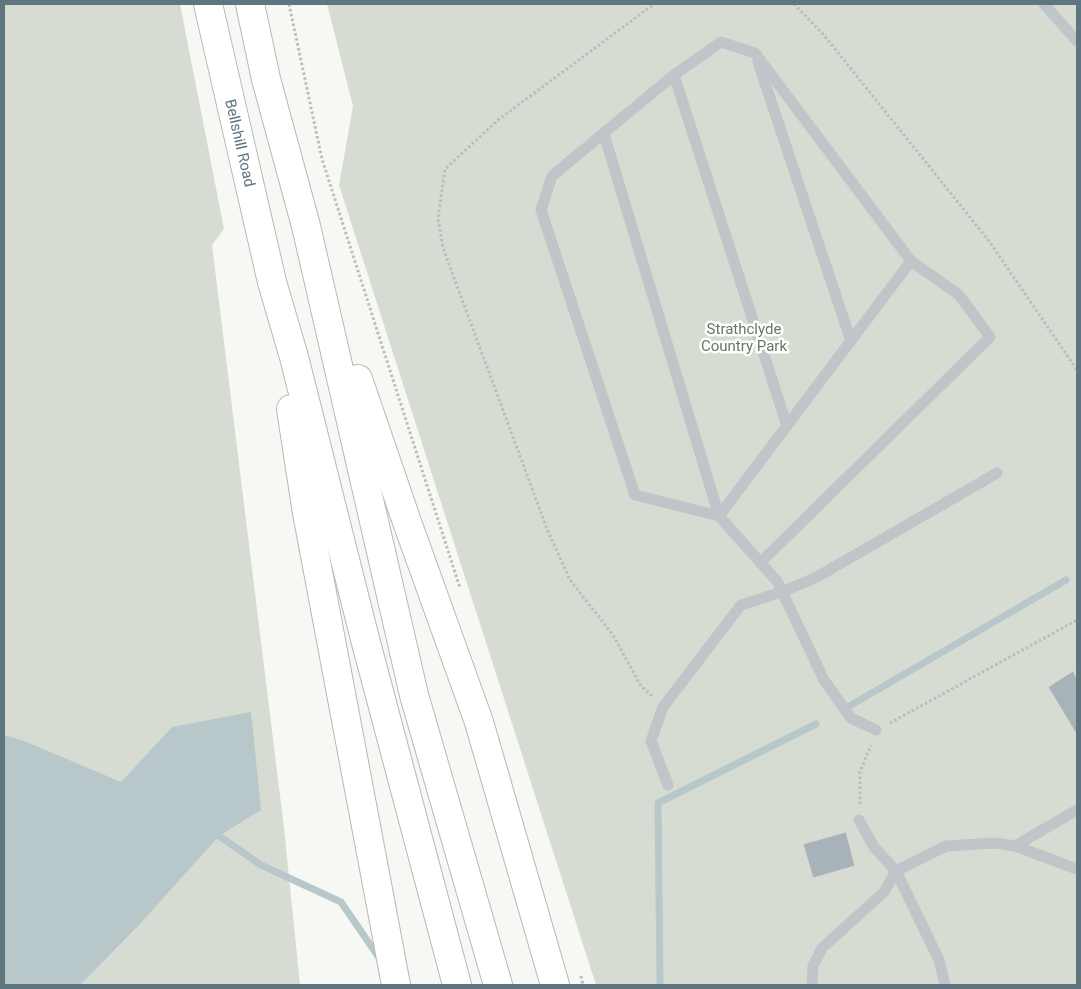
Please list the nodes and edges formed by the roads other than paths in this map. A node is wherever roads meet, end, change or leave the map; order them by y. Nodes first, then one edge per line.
1 (208, 4) edge
2 (250, 4) edge
3 (1044, 4) edge
4 (1077, 41) edge
5 (755, 53) junction
6 (674, 75) junction
7 (604, 134) junction
8 (306, 226) junction
9 (911, 261) junction
10 (272, 282) junction
11 (851, 341) junction
12 (787, 426) junction
13 (997, 473) dead end
14 (720, 516) junction
15 (760, 563) junction
16 (782, 592) junction
17 (876, 730) road end
18 (668, 785) dead end
19 (1077, 810) edge
20 (859, 820) road end
21 (1015, 846) junction
22 (1077, 869) edge
23 (896, 871) junction
24 (396, 985) edge
25 (457, 985) edge
26 (498, 985) edge
27 (555, 985) edge
28 (812, 985) edge
29 (945, 985) edge

1 - 10 highway, Bellshill Road
2 - 8 highway
3 - 4 lane
5 - 6 lane
5 - 9 lane
5 - 11 lane
6 - 7 lane
6 - 12 lane
7 - 14 lane
7 - 14 lane
8 - 26 highway
8 - 27 highway
9 - 11 lane
9 - 15 lane
10 - 24 highway
10 - 25 highway
11 - 12 lane
12 - 14 lane
13 - 16 lane
14 - 15 lane
15 - 16 lane
16 - 17 lane
16 - 18 lane
19 - 21 lane
20 - 23 lane
21 - 22 lane
21 - 23 lane
23 - 28 lane
23 - 29 lane

